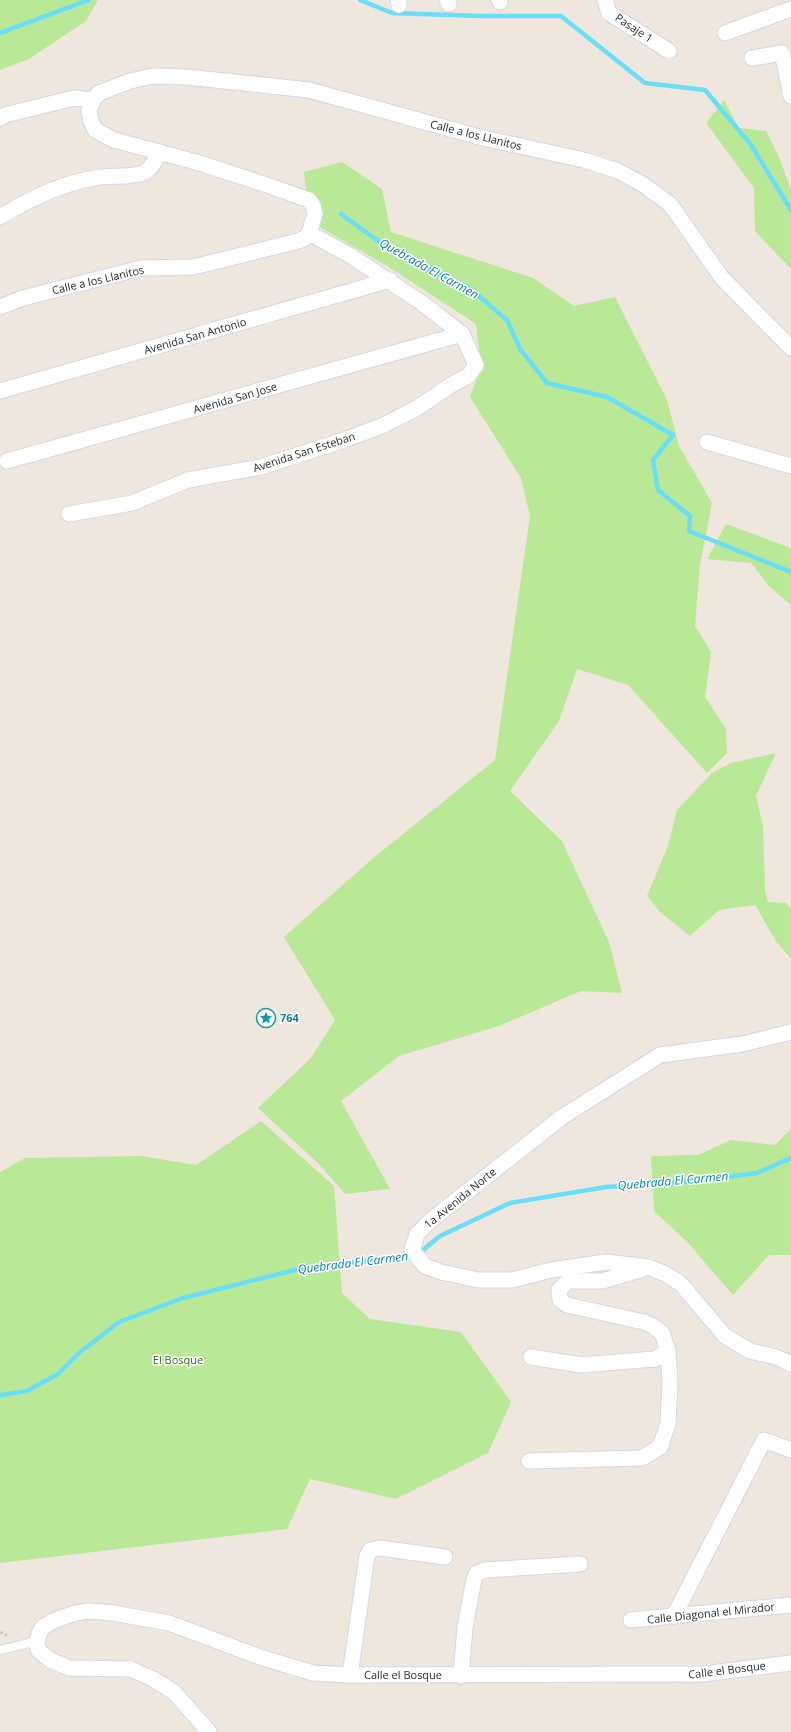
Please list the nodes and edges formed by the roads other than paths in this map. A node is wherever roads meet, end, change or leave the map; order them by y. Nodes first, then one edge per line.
1 (605, 0) edge
2 (791, 9) edge
3 (725, 33) dead end
4 (669, 51) dead end
5 (752, 58) dead end
6 (791, 96) edge
7 (93, 100) junction
8 (0, 118) edge
9 (160, 152) junction
10 (0, 216) edge
11 (309, 233) junction
12 (390, 280) junction
13 (0, 307) edge
14 (462, 334) junction
15 (791, 348) edge
16 (0, 391) edge
17 (707, 442) dead end
18 (7, 461) dead end
19 (791, 466) edge
20 (69, 514) dead end
21 (791, 1032) edge
22 (648, 1267) junction
23 (668, 1351) junction
24 (531, 1357) dead end
25 (791, 1364) edge
26 (791, 1450) edge
27 (529, 1461) dead end
28 (446, 1557) dead end
29 (580, 1564) dead end
30 (791, 1605) edge
31 (674, 1616) junction
32 (631, 1620) dead end
33 (36, 1641) junction
34 (0, 1650) edge
35 (791, 1663) edge
36 (350, 1675) junction
37 (461, 1676) junction
38 (209, 1732) edge

1 - 4 street, Pasaje 1
2 - 3 street
5 - 6 street
7 - 8 street
7 - 9 street
7 - 15 street, Calle a los Llanitos
9 - 10 street
9 - 11 street
11 - 12 street
11 - 13 street, Calle a los Llanitos
12 - 14 street
12 - 16 street, Avenida San Antonio
14 - 18 street, Avenida San Jose
14 - 20 street, Avenida San Esteban
17 - 19 street
21 - 22 street, 1a Avenida Norte
22 - 23 street
22 - 25 street, 1a Avenida Norte
23 - 24 street
23 - 27 street
26 - 31 street
28 - 36 street
29 - 37 street
30 - 31 street, Calle Diagonal el Mirador
31 - 32 street, Calle Diagonal el Mirador
33 - 34 lane
33 - 36 street, Calle el Bosque
33 - 38 street
35 - 37 street, Calle el Bosque
36 - 37 street, Calle el Bosque

